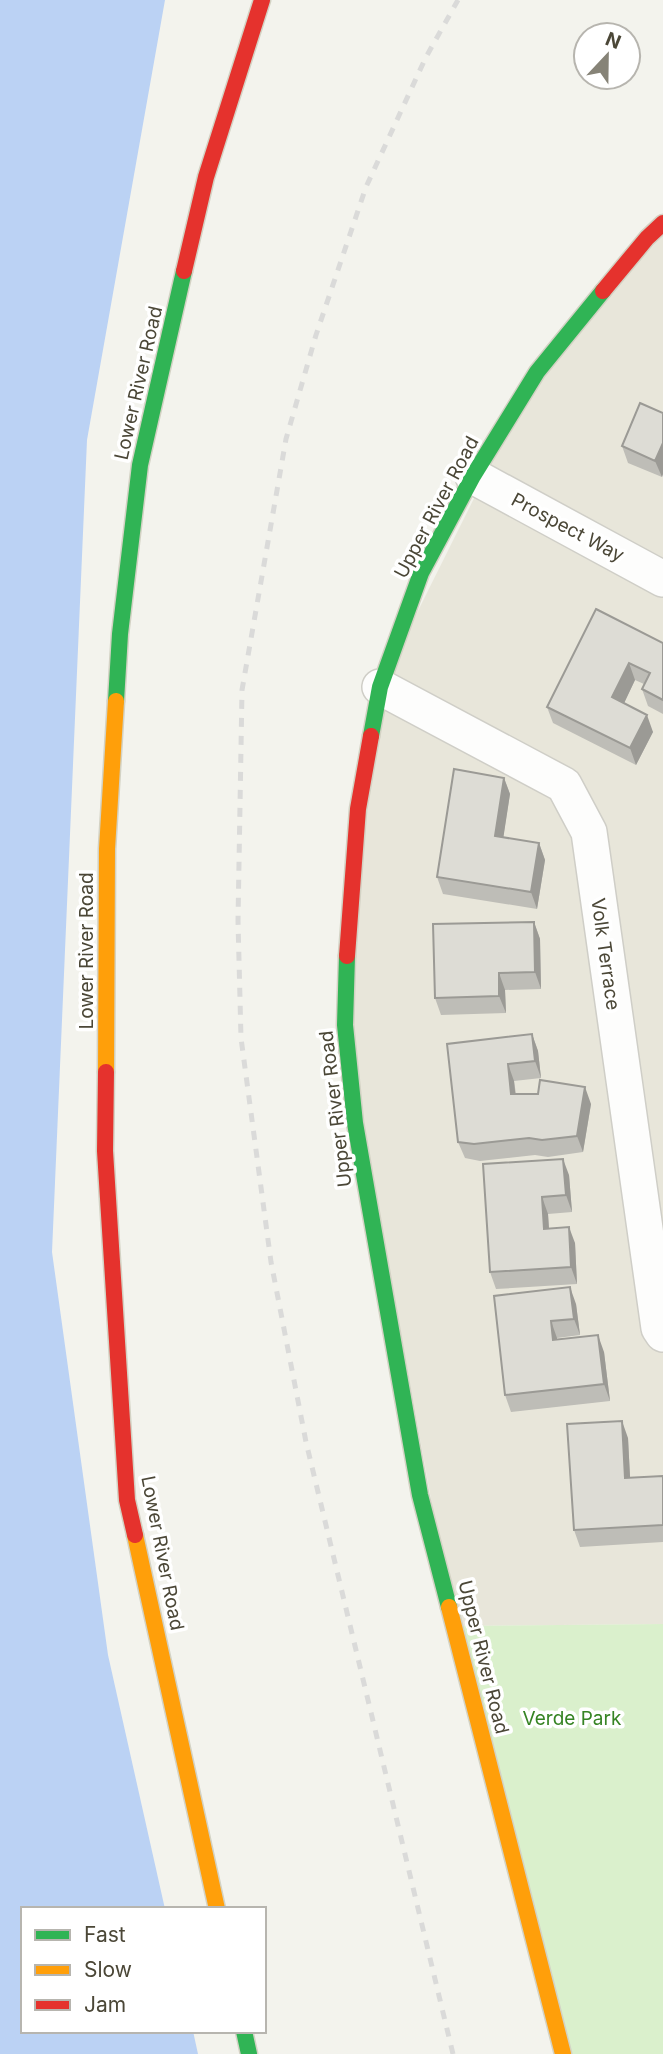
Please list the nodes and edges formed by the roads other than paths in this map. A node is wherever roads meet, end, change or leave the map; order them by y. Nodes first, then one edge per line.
1 (262, 0) edge
2 (663, 223) edge
3 (472, 476) junction
4 (663, 579) edge
5 (380, 687) junction
6 (663, 1334) edge
7 (217, 1907) edge
8 (244, 2033) edge
9 (249, 2054) edge
10 (564, 2054) edge

1 - 7 street, Lower River Road
2 - 3 street, Upper River Road
3 - 4 street, Prospect Way
3 - 5 street, Upper River Road
5 - 6 street, Volk Terrace
5 - 10 street, Upper River Road
8 - 9 street

